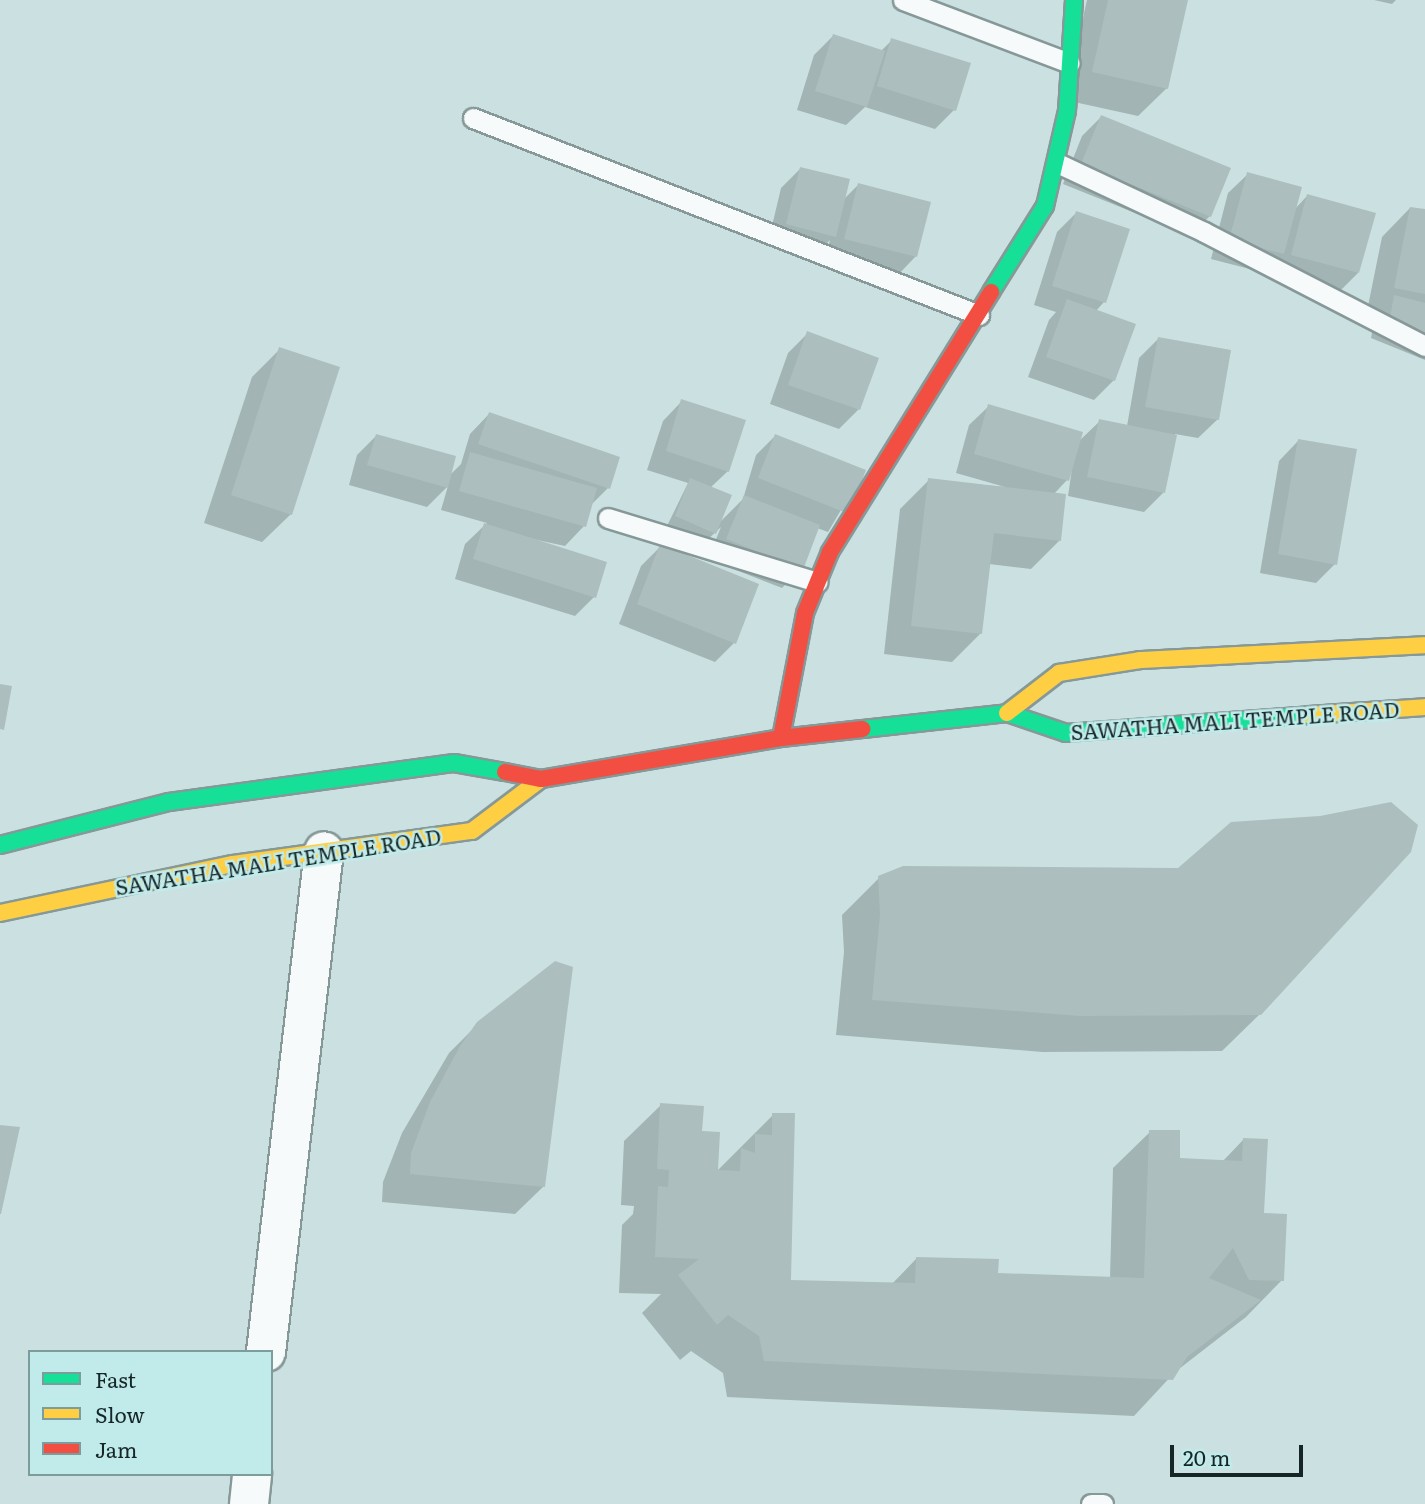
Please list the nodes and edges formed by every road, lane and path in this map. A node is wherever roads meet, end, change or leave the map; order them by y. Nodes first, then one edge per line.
1 (903, 0) edge
2 (1074, 0) edge
3 (1070, 63) junction
4 (473, 118) dead end
5 (1057, 163) junction
6 (979, 315) junction
7 (1425, 346) edge
8 (608, 518) dead end
9 (817, 582) junction
10 (1425, 645) edge
11 (1425, 707) edge
12 (1007, 713) junction
13 (781, 738) junction
14 (541, 779) junction
15 (0, 845) edge
16 (324, 851) junction
17 (0, 913) edge
18 (266, 1350) edge
19 (252, 1476) edge
20 (248, 1504) edge
21 (1091, 1504) edge
22 (1103, 1504) edge

1 - 3 lane
2 - 3 street
3 - 5 street
4 - 6 lane
5 - 6 street
5 - 7 lane
6 - 9 street
8 - 9 lane
9 - 13 street
10 - 12 street
11 - 12 street, SAWATHA MALI TEMPLE ROAD
12 - 13 street, SAWATHA MALI TEMPLE ROAD
13 - 14 street, SAWATHA MALI TEMPLE ROAD
14 - 15 street, SAWATHA MALI TEMPLE ROAD
14 - 16 street, SAWATHA MALI TEMPLE ROAD
16 - 17 street, SAWATHA MALI TEMPLE ROAD
16 - 18 street
19 - 20 street
21 - 22 lane

